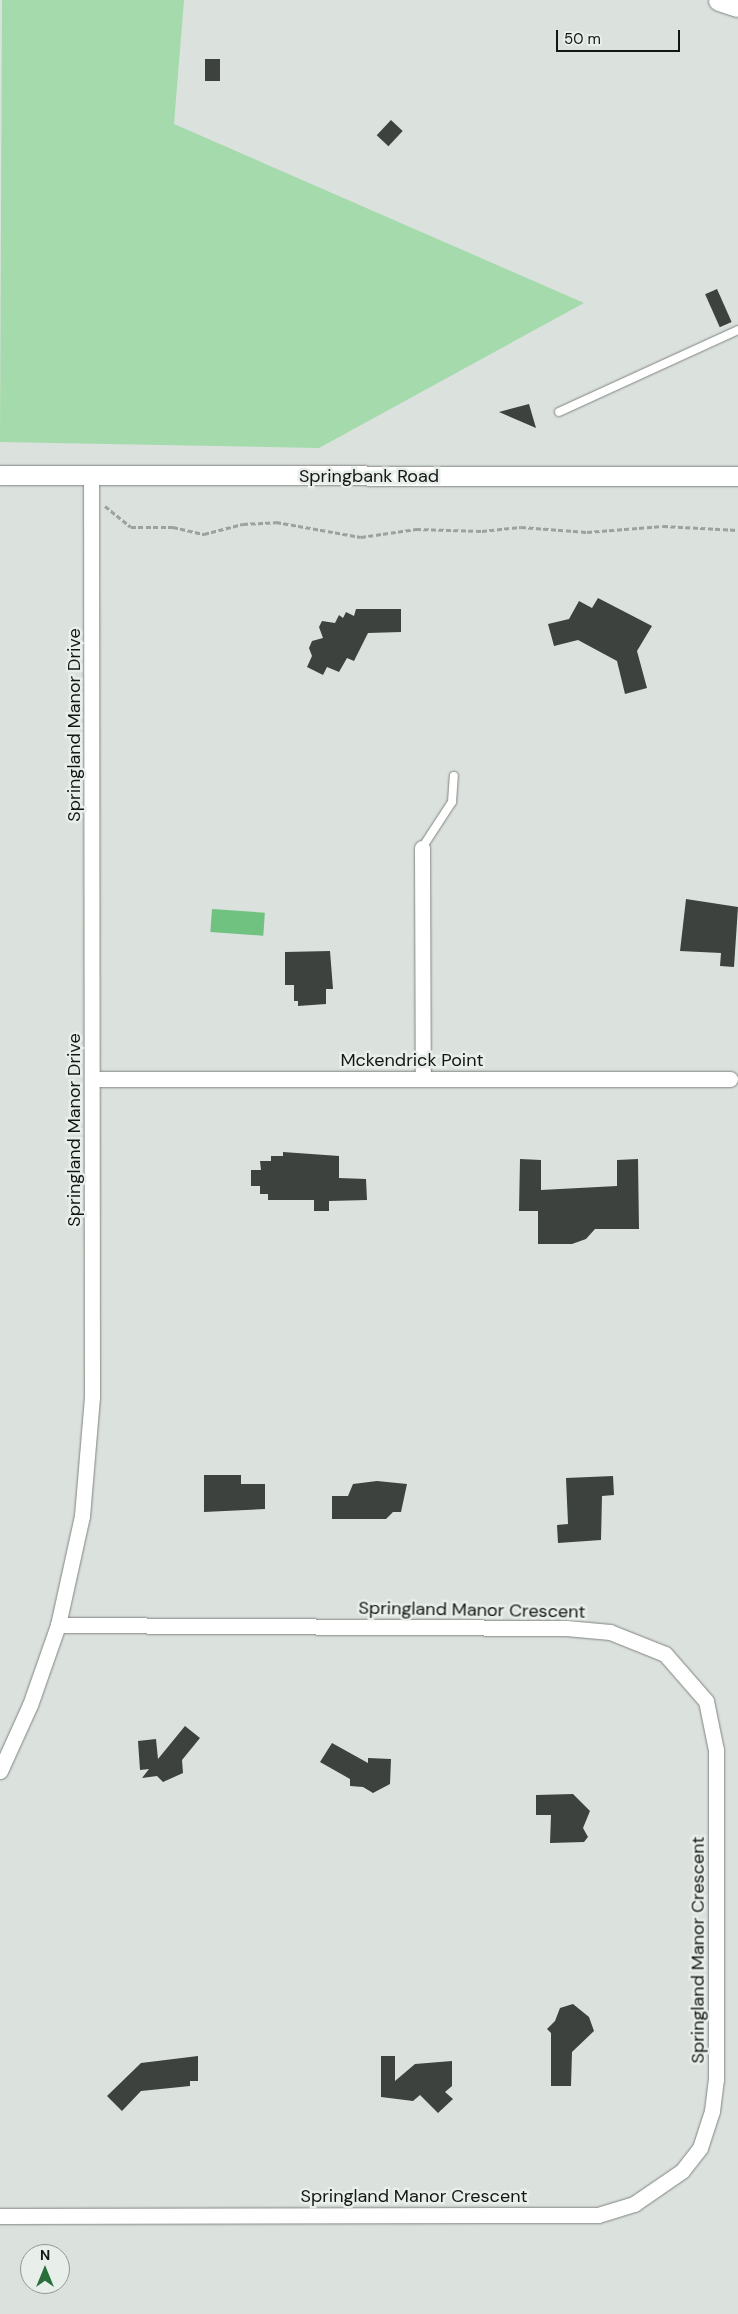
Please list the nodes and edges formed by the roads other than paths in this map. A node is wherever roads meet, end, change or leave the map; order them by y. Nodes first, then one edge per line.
1 (719, 0) edge
2 (738, 6) edge
3 (738, 330) edge
4 (559, 412) dead end
5 (0, 475) edge
6 (91, 475) junction
7 (738, 476) edge
8 (454, 776) dead end
9 (422, 848) joint
10 (94, 1079) junction
11 (423, 1079) junction
12 (730, 1079) dead end
13 (58, 1625) junction
14 (0, 1771) edge
15 (0, 2216) edge

1 - 2 main road
3 - 4 lane
5 - 6 street, Springbank Road
6 - 7 street, Springbank Road
6 - 10 street, Springland Manor Drive
8 - 9 lane
9 - 11 street
10 - 11 street, Mckendrick Point
10 - 13 street, Springland Manor Drive
11 - 12 street, Mckendrick Point
13 - 14 street, Springland Manor Drive
13 - 15 street, Springland Manor Crescent

